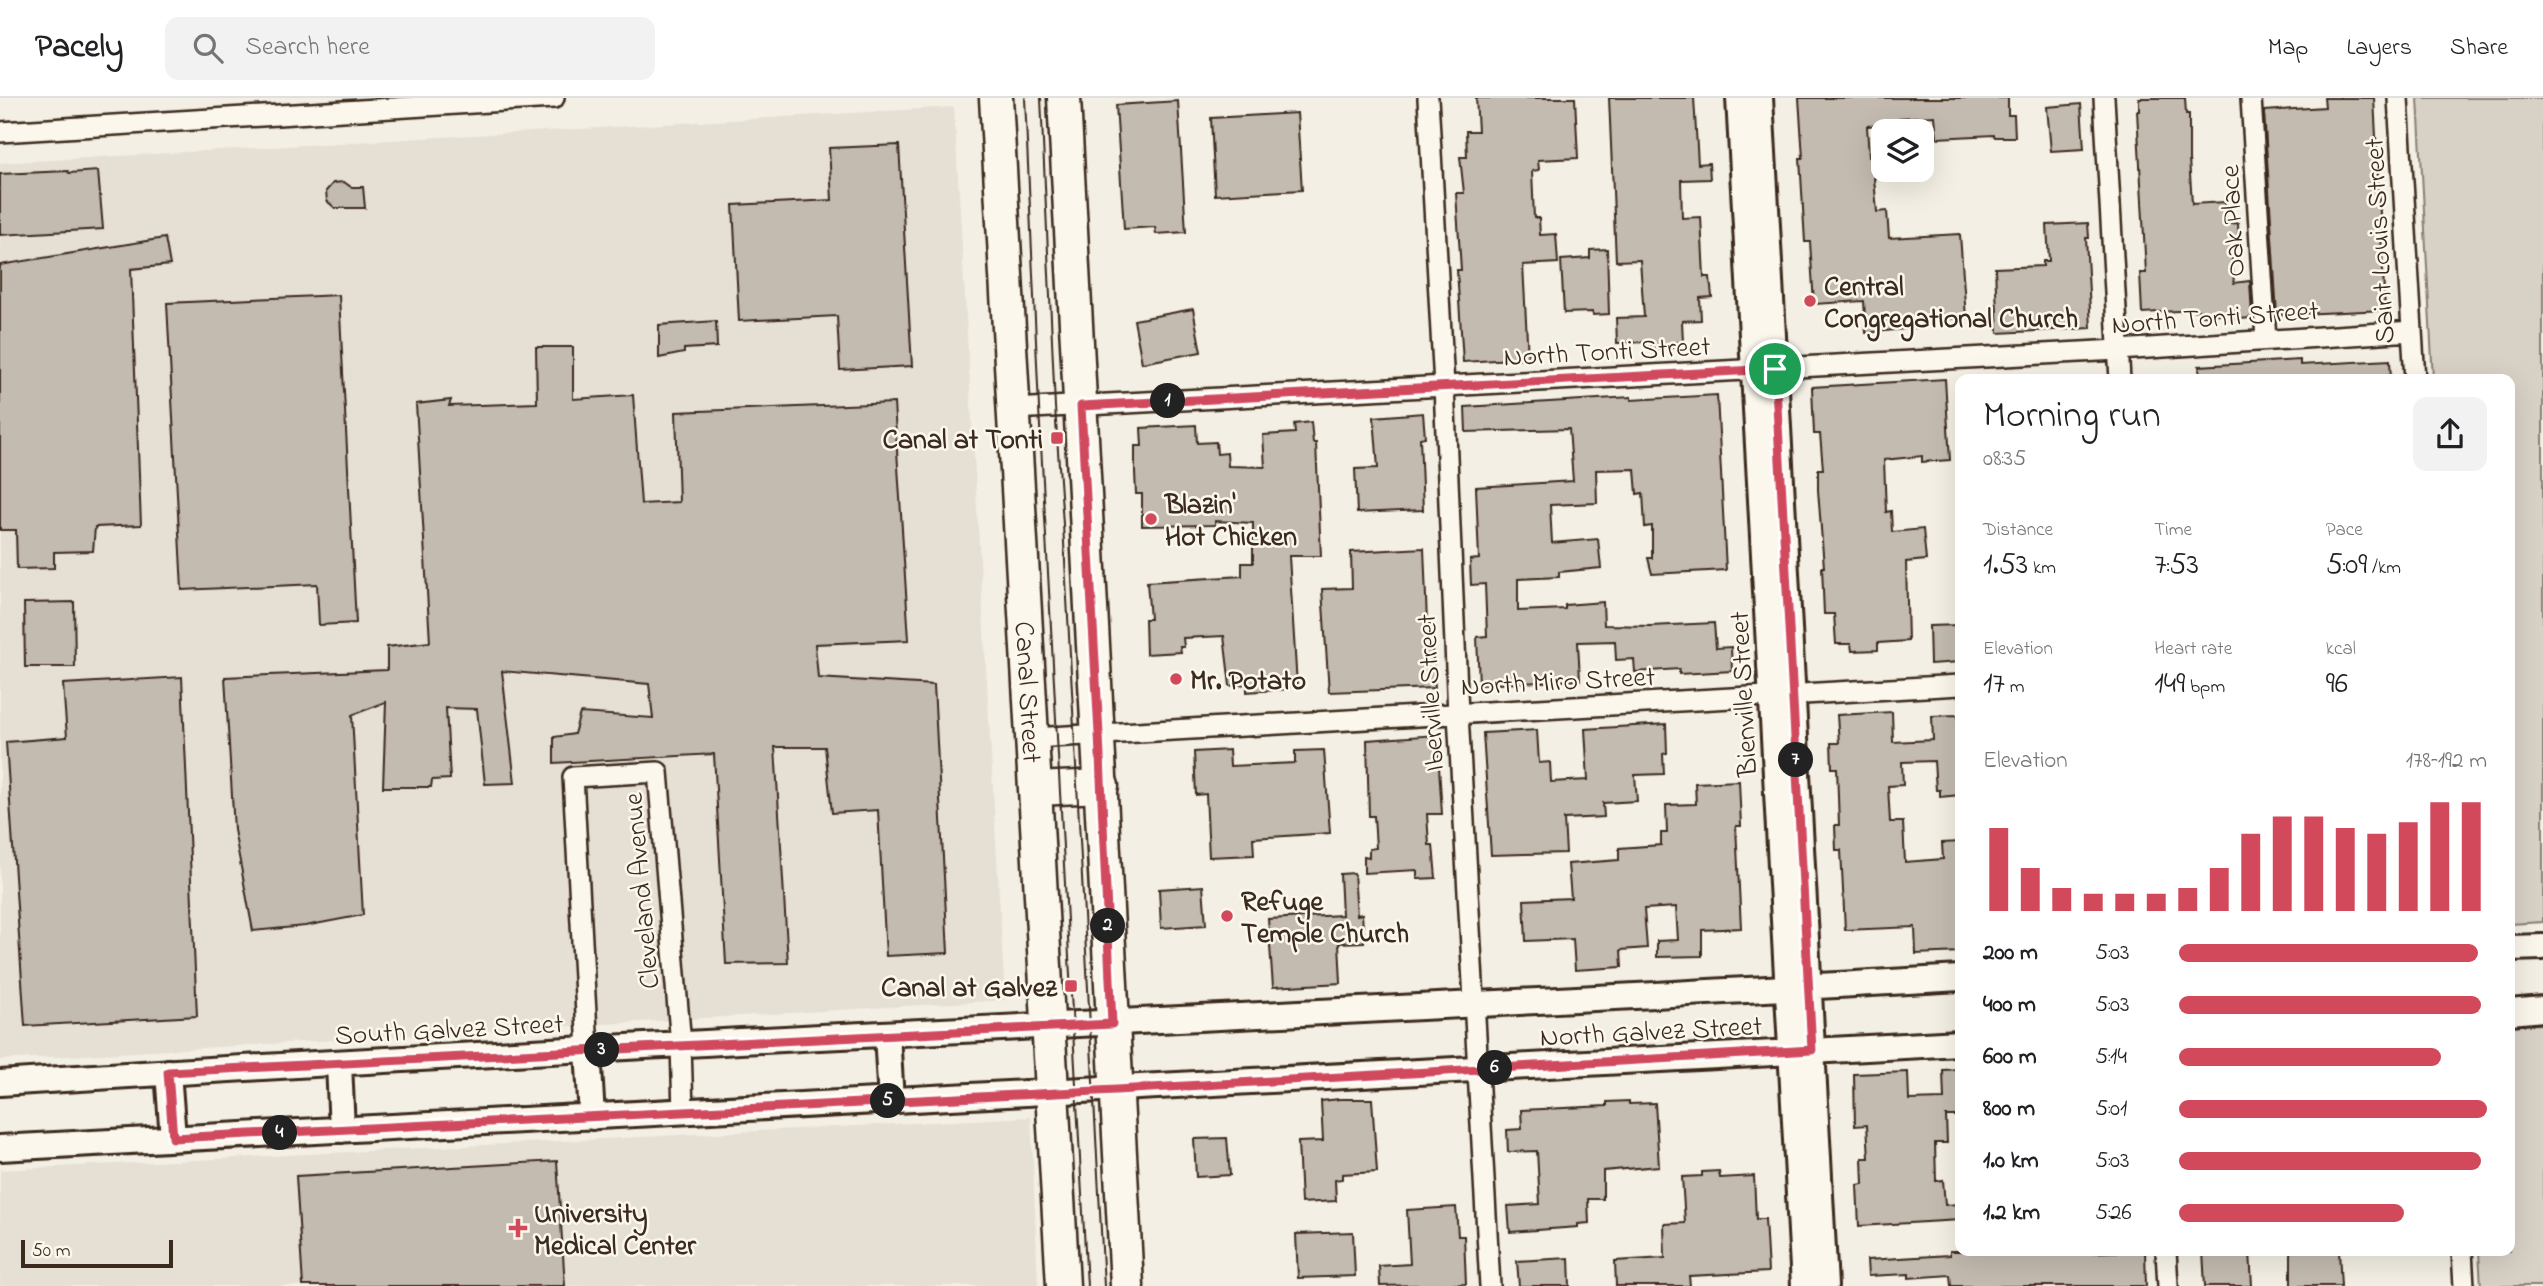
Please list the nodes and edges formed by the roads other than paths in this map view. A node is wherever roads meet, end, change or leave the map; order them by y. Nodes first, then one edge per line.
1 (554, 98) edge
2 (996, 98) edge
3 (1064, 98) edge
4 (1428, 98) edge
5 (1739, 98) edge
6 (1760, 98) edge
7 (2104, 98) edge
8 (2251, 98) edge
9 (2398, 98) edge
10 (288, 106) edge
11 (0, 132) edge
12 (2412, 331) junction
13 (2266, 340) junction
14 (2118, 350) junction
15 (1764, 369) junction
16 (2120, 374) edge
17 (2414, 374) edge
18 (1444, 386) junction
19 (1081, 406) junction
20 (1014, 409) junction
21 (1955, 685) edge
22 (1782, 695) junction
23 (1458, 713) junction
24 (1099, 734) junction
25 (1033, 738) junction
26 (1101, 786) junction
27 (1036, 789) junction
28 (2543, 947) edge
29 (2515, 948) edge
30 (1955, 978) edge
31 (1798, 987) junction
32 (1474, 1004) junction
33 (2543, 1010) edge
34 (2515, 1012) edge
35 (1112, 1024) junction
36 (1049, 1026) junction
37 (887, 1034) junction
38 (1955, 1042) edge
39 (681, 1045) junction
40 (588, 1050) junction
41 (1801, 1051) junction
42 (339, 1064) junction
43 (1479, 1069) junction
44 (168, 1072) junction
45 (0, 1083) edge
46 (1116, 1090) junction
47 (1052, 1093) junction
48 (891, 1101) junction
49 (683, 1112) junction
50 (592, 1117) junction
51 (341, 1130) junction
52 (173, 1138) junction
53 (0, 1149) edge
54 (2166, 1256) edge
55 (2462, 1256) edge
56 (1063, 1286) edge
57 (1127, 1286) edge
58 (1490, 1286) edge
59 (1804, 1286) edge
60 (1825, 1286) edge
61 (2168, 1286) edge
62 (2464, 1286) edge

1 - 10 street
2 - 20 main road, Canal Street
3 - 19 main road
4 - 18 street, Iberville Street
5 - 15 street, Bienville Street
6 - 15 street, Bienville Street
7 - 14 street
8 - 13 street, Oak Place
9 - 12 street, Saint Louis Street
10 - 11 street
12 - 13 street, North Tonti Street
12 - 17 street, Saint Louis Street
13 - 14 street, North Tonti Street
14 - 15 street, North Tonti Street
14 - 16 street
15 - 18 street, North Tonti Street
15 - 22 street, Bienville Street
18 - 19 street, North Tonti Street
18 - 23 street, Iberville Street
19 - 20 street, North Tonti Street
19 - 24 main road
20 - 25 main road, Canal Street
21 - 22 street, North Miro Street
22 - 23 street, North Miro Street
22 - 31 street, Bienville Street
23 - 24 street, North Miro Street
23 - 32 street, Iberville Street
24 - 25 street, North Miro Street
24 - 26 main road
25 - 27 main road, Canal Street
26 - 27 main road
26 - 35 main road
27 - 36 main road, Canal Street
28 - 29 street
30 - 31 street, North Galvez Street
31 - 32 street, North Galvez Street
31 - 41 street, Bienville Street
32 - 35 street, North Galvez Street
32 - 43 street, Iberville Street
33 - 34 street
35 - 36 street, South Galvez Street
35 - 46 main road
36 - 37 street, South Galvez Street
36 - 47 main road, Canal Street
37 - 39 street, South Galvez Street
37 - 48 street
38 - 41 street, North Galvez Street
39 - 40 street, South Galvez Street
39 - 40 street, Cleveland Avenue
39 - 49 street, Cleveland Avenue
40 - 42 street, South Galvez Street
40 - 50 street
41 - 43 street, North Galvez Street
41 - 59 street, Bienville Street
41 - 60 street, Bienville Street
42 - 44 street, South Galvez Street
42 - 51 street
43 - 46 street, North Galvez Street
43 - 58 street, Iberville Street
44 - 45 street, South Galvez Street
44 - 52 street
46 - 47 street, North Galvez Street
46 - 57 main road
47 - 48 street
47 - 56 main road, Canal Street
48 - 49 street
49 - 50 street
50 - 51 street
51 - 52 street
52 - 53 street
54 - 61 street
55 - 62 street

